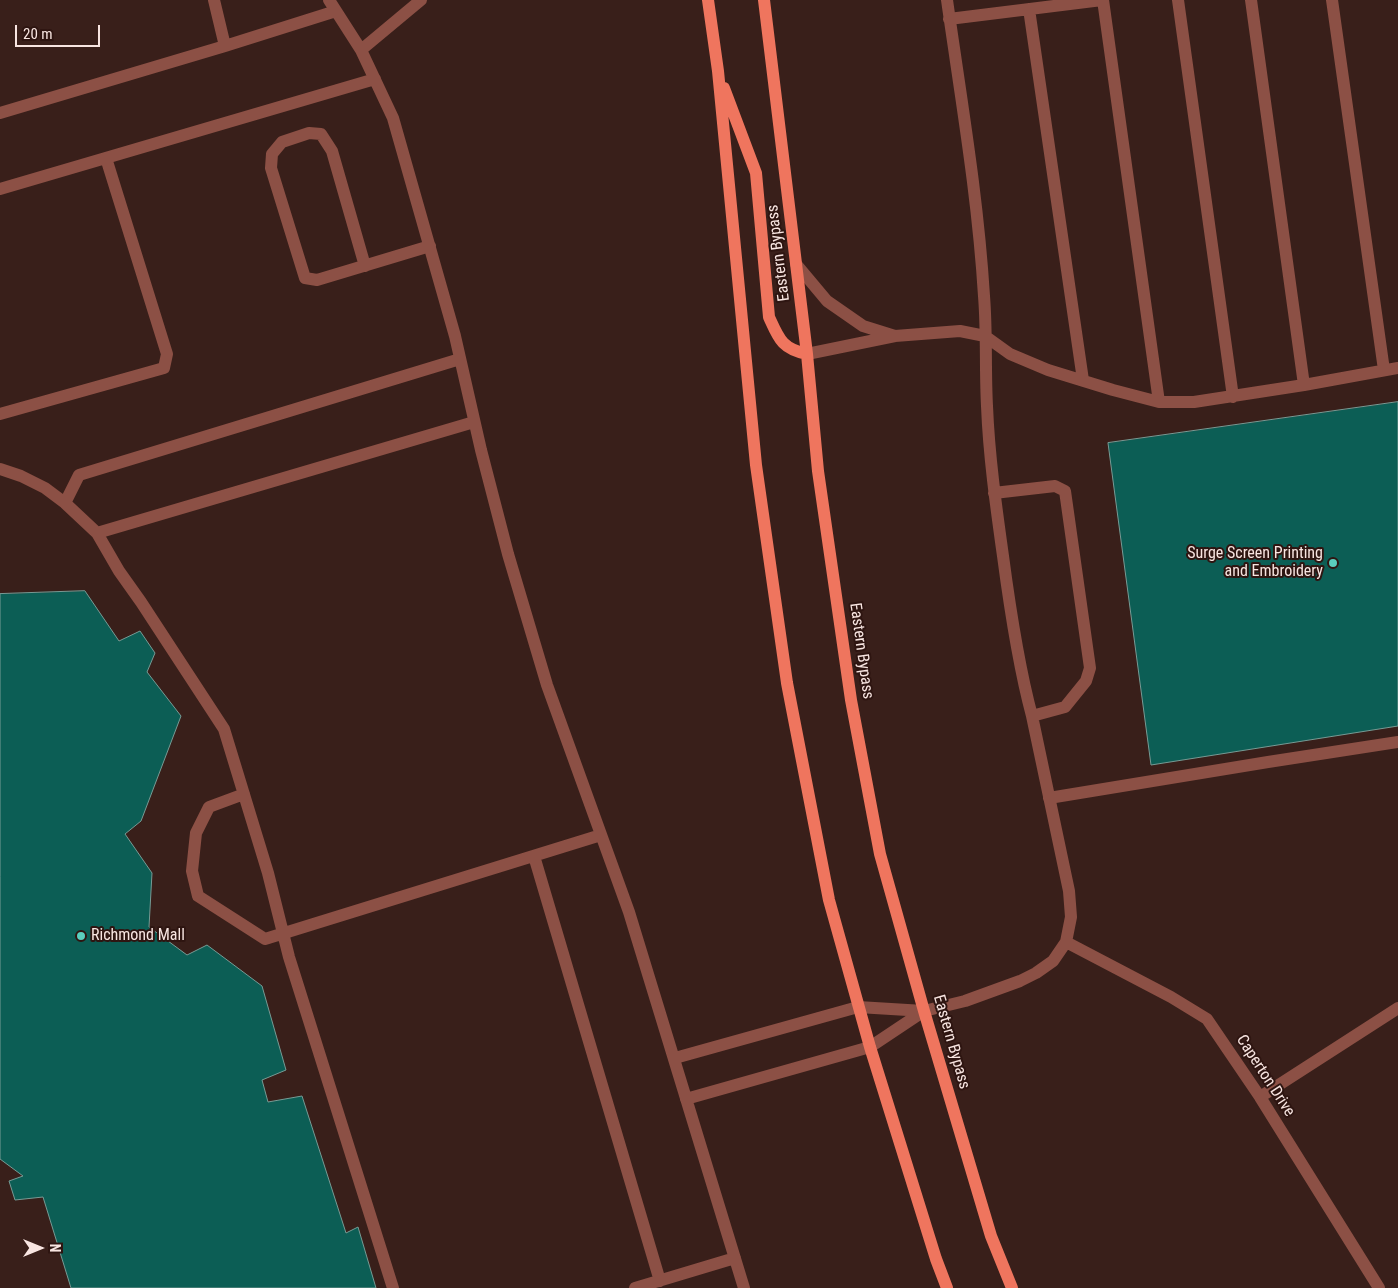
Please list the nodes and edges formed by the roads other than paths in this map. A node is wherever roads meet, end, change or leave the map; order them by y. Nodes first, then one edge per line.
1 (214, 0) edge
2 (421, 0) edge
3 (708, 0) edge
4 (764, 0) edge
5 (947, 0) edge
6 (1103, 0) edge
7 (1178, 0) edge
8 (1251, 0) edge
9 (1332, 0) edge
10 (333, 5) edge
11 (1029, 9) junction
12 (949, 19) junction
13 (225, 46) junction
14 (361, 50) junction
15 (718, 72) junction
16 (375, 79) junction
17 (0, 113) edge
18 (106, 158) junction
19 (0, 189) edge
20 (430, 246) junction
21 (796, 264) junction
22 (365, 266) junction
23 (895, 336) junction
24 (985, 336) junction
25 (807, 354) junction
26 (460, 359) junction
27 (1398, 368) edge
28 (1384, 370) junction
29 (1083, 380) junction
30 (1304, 385) junction
31 (1233, 396) junction
32 (1159, 402) junction
33 (0, 414) edge
34 (474, 422) junction
35 (0, 469) edge
36 (994, 493) junction
37 (65, 503) junction
38 (97, 533) junction
39 (1032, 716) junction
40 (1398, 742) edge
41 (244, 794) junction
42 (1050, 798) junction
43 (601, 835) junction
44 (534, 856) junction
45 (283, 934) junction
46 (1066, 942) junction
47 (858, 1007) junction
48 (1398, 1008) edge
49 (924, 1011) junction
50 (870, 1047) junction
51 (675, 1058) junction
52 (1260, 1096) junction
53 (686, 1099) junction
54 (735, 1258) junction
55 (660, 1281) junction
56 (393, 1288) edge
57 (635, 1288) edge
58 (744, 1288) edge
59 (947, 1288) edge
60 (1012, 1288) edge
61 (1379, 1288) edge

1 - 13 lane
2 - 14 lane
3 - 15 main road
4 - 21 main road, Eastern Bypass
5 - 12 lane
6 - 11 lane
6 - 32 lane
7 - 31 lane
8 - 30 lane
9 - 28 lane
10 - 13 lane
10 - 14 lane
11 - 12 lane
11 - 29 lane
12 - 24 lane
13 - 17 lane
14 - 16 lane
15 - 25 main road
15 - 47 main road
16 - 18 lane
16 - 20 lane
18 - 19 lane
18 - 33 lane
20 - 22 lane
20 - 26 lane
21 - 23 lane
21 - 25 main road, Eastern Bypass
22 - 22 lane
23 - 24 lane
23 - 25 lane
24 - 29 lane
24 - 36 lane
25 - 49 main road, Eastern Bypass
26 - 34 lane
26 - 37 lane
27 - 28 lane
28 - 30 lane
29 - 32 lane
30 - 31 lane
31 - 32 lane
34 - 38 lane
34 - 43 lane
35 - 37 lane
36 - 39 lane
36 - 39 lane
37 - 38 lane
38 - 41 lane
39 - 42 lane
40 - 42 lane
41 - 45 lane
41 - 45 lane
42 - 46 lane
43 - 44 lane
43 - 51 lane
44 - 45 lane
44 - 55 lane
45 - 56 lane
46 - 49 lane
46 - 52 lane, Caperton Drive
47 - 49 lane
47 - 50 main road
47 - 51 lane
48 - 52 lane
49 - 50 lane
49 - 60 main road, Eastern Bypass
50 - 53 lane
50 - 59 main road
51 - 53 lane
52 - 61 lane, Caperton Drive
53 - 54 lane
54 - 55 lane
54 - 58 lane
55 - 57 lane

